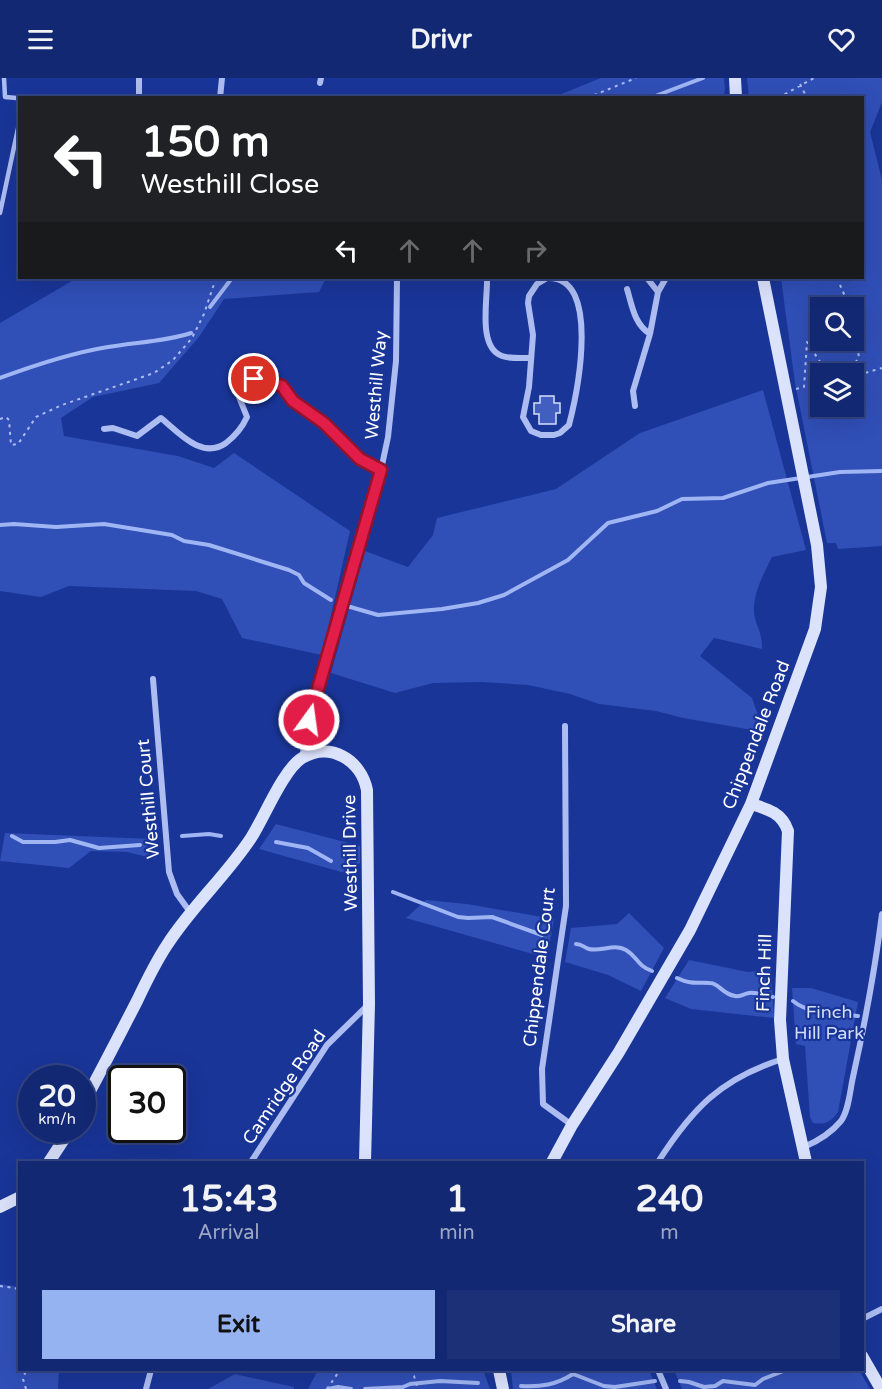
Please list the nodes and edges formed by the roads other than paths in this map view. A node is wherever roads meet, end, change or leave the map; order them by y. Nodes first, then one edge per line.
1 (4, 78) edge
2 (139, 78) edge
3 (222, 78) edge
4 (735, 78) edge
5 (139, 96) edge
6 (220, 96) edge
7 (736, 96) edge
8 (18, 100) edge
9 (18, 128) edge
10 (0, 213) edge
11 (397, 279) edge
12 (487, 279) edge
13 (547, 279) edge
14 (557, 279) edge
15 (648, 279) edge
16 (665, 279) edge
17 (763, 279) edge
18 (627, 289) dead end
19 (658, 292) junction
20 (650, 334) junction
21 (530, 358) junction
22 (635, 406) dead end
23 (104, 429) dead end
24 (381, 470) junction
25 (153, 679) dead end
26 (565, 726) dead end
27 (302, 758) junction
28 (751, 804) junction
29 (190, 912) junction
30 (882, 914) edge
31 (369, 1004) junction
32 (783, 1059) junction
33 (96, 1079) edge
34 (572, 1125) junction
35 (61, 1143) edge
36 (804, 1147) junction
37 (50, 1161) edge
38 (252, 1161) edge
39 (364, 1161) edge
40 (553, 1161) edge
41 (659, 1161) edge
42 (806, 1161) edge
43 (18, 1198) edge
44 (0, 1208) edge
45 (882, 1309) edge
46 (864, 1318) edge
47 (864, 1359) edge
48 (152, 1371) edge
49 (499, 1371) edge
50 (658, 1371) edge
51 (146, 1389) edge
52 (503, 1389) edge
53 (666, 1389) edge
54 (881, 1389) edge

1 - 8 lane
2 - 5 street
3 - 6 street
4 - 7 street
9 - 10 lane
11 - 24 street, Westhill Way
12 - 21 street
13 - 21 street
14 - 21 street
15 - 19 street
16 - 19 street
17 - 28 street, Chippendale Road
18 - 20 street
19 - 20 street
20 - 22 street
23 - 24 street
24 - 27 street, Westhill Way
25 - 29 street, Westhill Court
26 - 34 street, Chippendale Court
27 - 29 street
27 - 31 street, Westhill Drive
28 - 32 street, Finch Hill
28 - 34 street, Chippendale Road
29 - 33 street
30 - 36 street
31 - 38 street, Camridge Road
31 - 39 street, Westhill Drive
32 - 36 street, Finch Hill
32 - 41 street
34 - 40 street, Chippendale Road
35 - 37 street
36 - 42 street, Finch Hill
43 - 44 street
45 - 46 street
47 - 54 street
48 - 51 street
49 - 52 street
50 - 53 street

